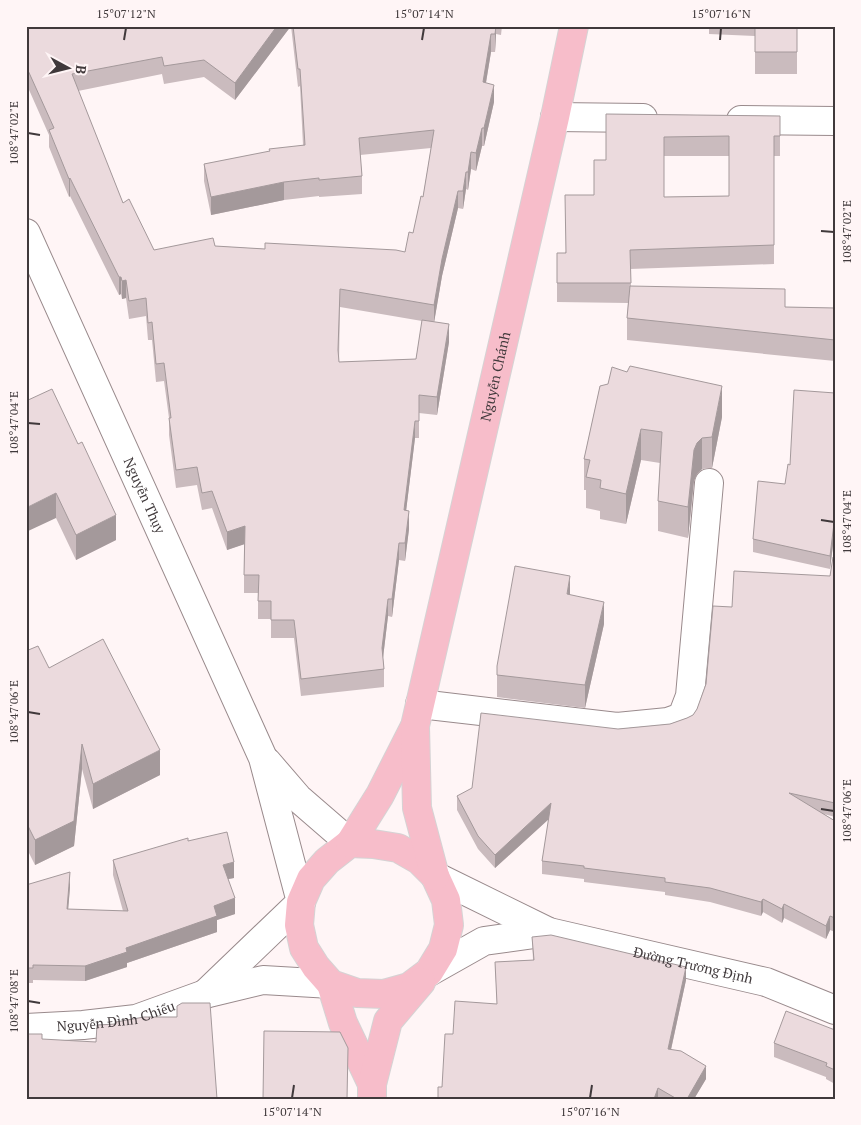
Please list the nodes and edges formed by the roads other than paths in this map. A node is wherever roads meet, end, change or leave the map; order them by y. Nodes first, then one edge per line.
1 (574, 26) edge
2 (555, 117) junction
3 (665, 119) edge
4 (715, 120) edge
5 (835, 121) edge
6 (26, 233) edge
7 (710, 483) dead end
8 (418, 715) junction
9 (263, 758) junction
10 (350, 843) junction
11 (435, 876) junction
12 (301, 902) junction
13 (549, 932) junction
14 (429, 972) junction
15 (332, 984) junction
16 (205, 994) junction
17 (835, 1010) edge
18 (26, 1028) edge
19 (372, 1091) edge

1 - 2 main road, Nguyễn Chánh
2 - 3 street
2 - 8 main road, Nguyễn Chánh
4 - 5 street
6 - 9 street, Nguyễn Thụy
7 - 8 street
8 - 10 main road
8 - 11 main road
9 - 10 street
9 - 12 street
10 - 11 main road
10 - 12 main road
11 - 13 street, Đường Trương Định
11 - 14 main road
12 - 15 main road
12 - 16 street
13 - 14 street, Đường Trương Định
13 - 17 street, Đường Trương Định
14 - 15 main road
14 - 19 main road
15 - 16 street, Nguyễn Đình Chiểu
15 - 19 main road
16 - 18 street, Nguyễn Đình Chiểu

